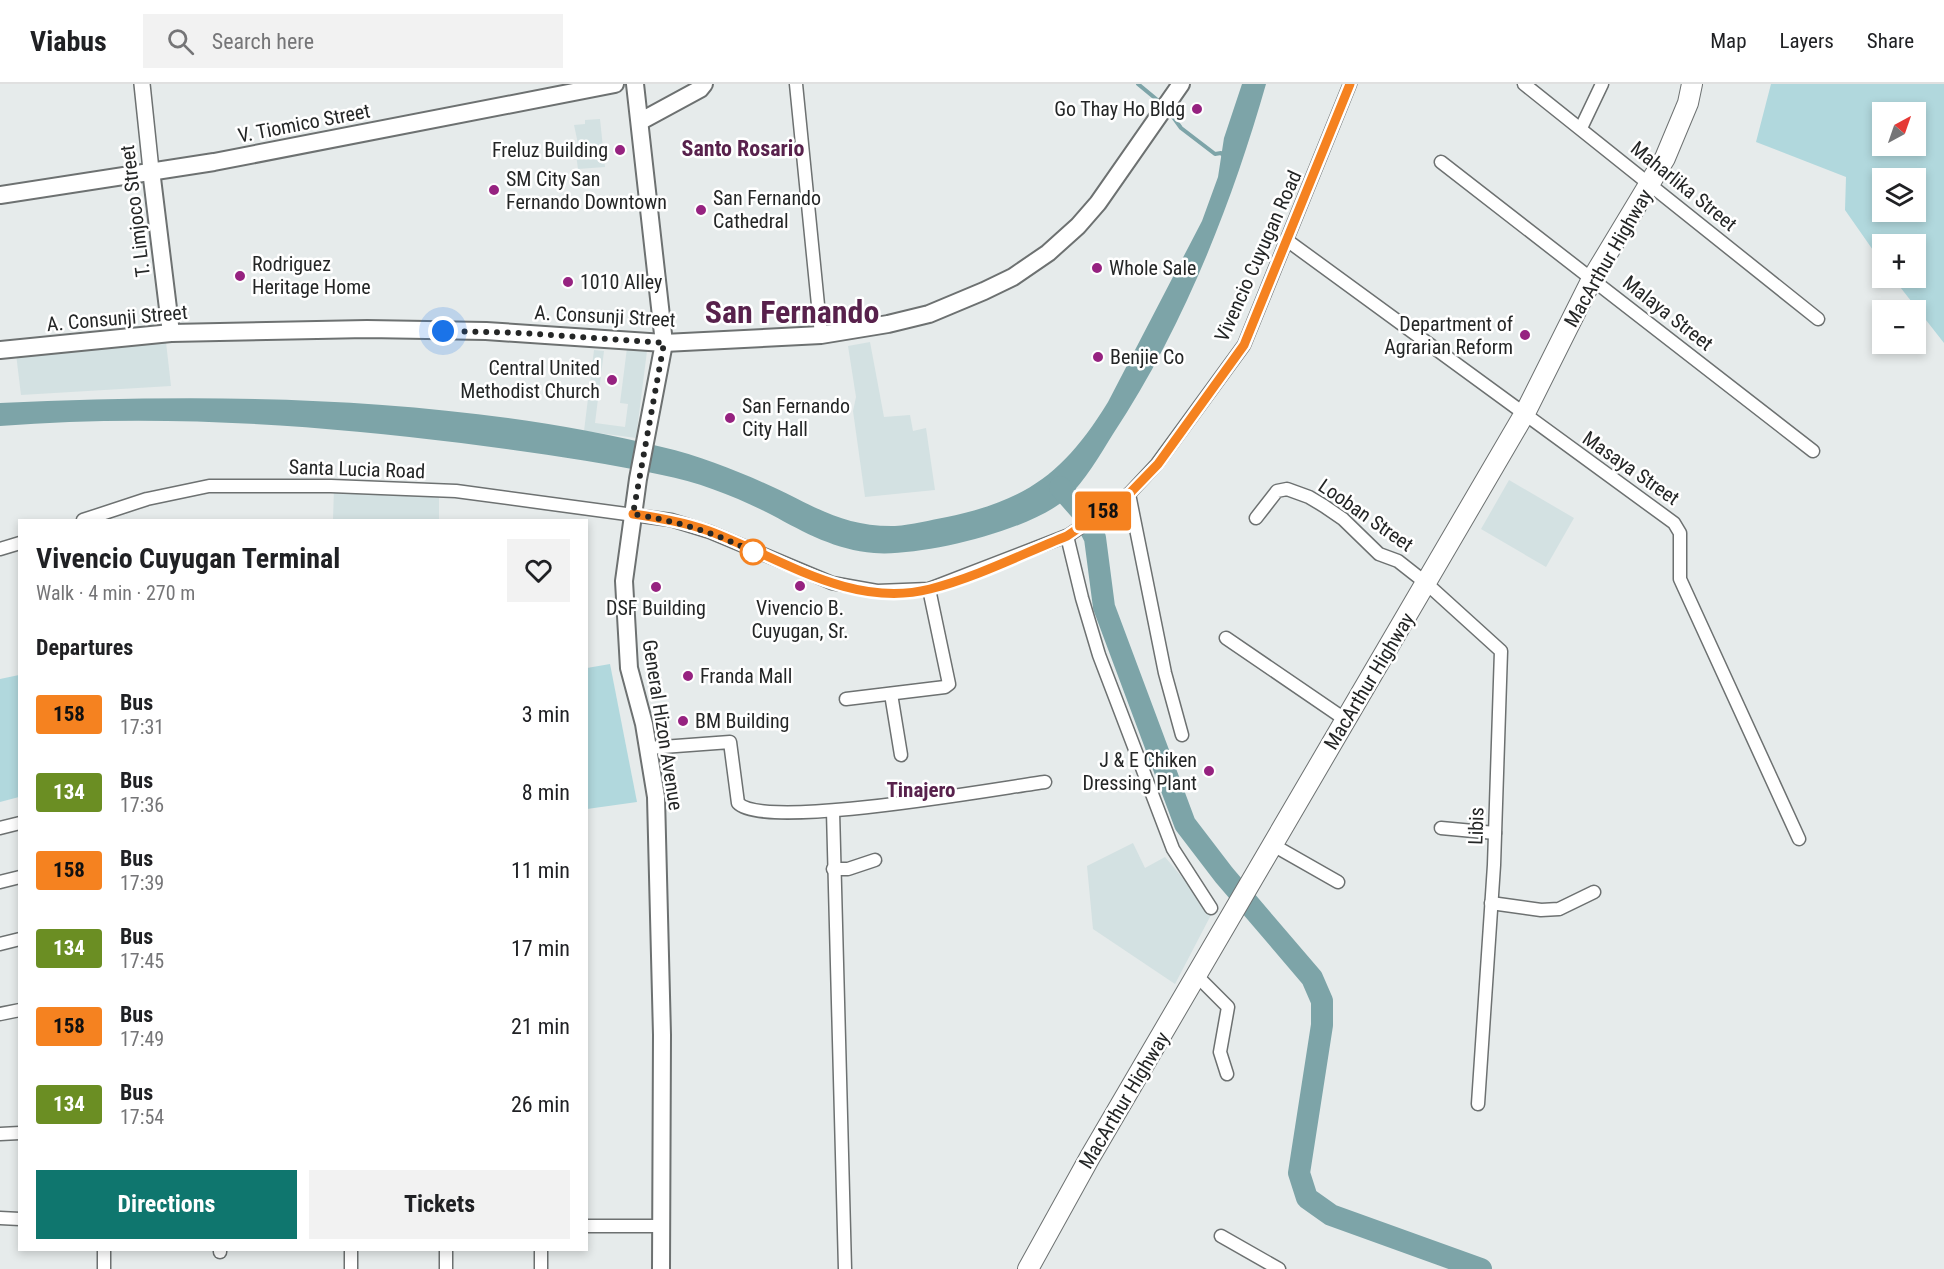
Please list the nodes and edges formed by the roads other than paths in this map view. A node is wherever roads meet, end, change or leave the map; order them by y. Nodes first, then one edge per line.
1 (142, 84) edge
2 (615, 84) edge
3 (635, 84) edge
4 (704, 84) edge
5 (796, 84) edge
6 (1181, 84) edge
7 (1350, 84) edge
8 (1524, 84) edge
9 (1602, 84) edge
10 (1692, 84) edge
11 (641, 121) junction
12 (1581, 128) junction
13 (1441, 162) dead end
14 (151, 170) junction
15 (1650, 185) junction
16 (0, 195) edge
17 (1288, 241) junction
18 (1592, 279) junction
19 (1818, 319) dead end
20 (171, 333) junction
21 (821, 335) junction
22 (664, 343) junction
23 (0, 350) edge
24 (1525, 413) junction
25 (1813, 452) dead end
26 (1129, 494) junction
27 (633, 514) junction
28 (1256, 518) dead end
29 (87, 519) edge
30 (1068, 535) junction
31 (18, 544) edge
32 (0, 549) edge
33 (1426, 583) junction
34 (929, 589) junction
35 (1226, 638) dead end
36 (891, 694) junction
37 (846, 699) dead end
38 (1347, 720) junction
39 (1182, 735) dead end
40 (649, 748) junction
41 (901, 754) dead end
42 (1045, 782) dead end
43 (833, 811) junction
44 (18, 824) edge
45 (0, 828) edge
46 (1441, 828) dead end
47 (1495, 833) junction
48 (1799, 839) dead end
49 (1273, 845) junction
50 (875, 860) dead end
51 (833, 869) junction
52 (18, 878) edge
53 (0, 882) edge
54 (1338, 882) dead end
55 (1594, 892) dead end
56 (1491, 903) junction
57 (1211, 908) dead end
58 (18, 940) edge
59 (0, 944) edge
60 (1198, 977) junction
61 (18, 1010) edge
62 (0, 1014) edge
63 (1227, 1074) dead end
64 (1478, 1104) dead end
65 (18, 1133) edge
66 (0, 1134) edge
67 (0, 1218) edge
68 (18, 1219) edge
69 (588, 1226) edge
70 (661, 1226) junction
71 (1221, 1236) dead end
72 (104, 1251) edge
73 (351, 1251) edge
74 (446, 1251) edge
75 (541, 1251) edge
76 (104, 1269) edge
77 (351, 1269) edge
78 (446, 1269) edge
79 (541, 1269) edge
80 (661, 1269) edge
81 (845, 1269) edge
82 (1028, 1269) edge
83 (1280, 1269) edge

1 - 14 street, T. Limjoco Street
2 - 14 main road, V. Tiomico Street
3 - 11 main road, General Hizon Avenue
4 - 11 main road
5 - 21 street
6 - 21 main road, A. Consunji Street
7 - 17 street, Vivencio Cuyugan Road
8 - 12 street, Maharlika Street
9 - 12 street
10 - 15 highway, MacArthur Highway
11 - 22 main road, General Hizon Avenue
12 - 15 street, Maharlika Street
13 - 18 street, Malaya Street
14 - 16 main road, V. Tiomico Street
14 - 20 main road, T. Limjoco Street
15 - 18 highway, MacArthur Highway
15 - 19 street, Maharlika Street
17 - 24 street, Masaya Street
17 - 26 street, Vivencio Cuyugan Road
18 - 24 highway, MacArthur Highway
18 - 25 street, Malaya Street
20 - 22 main road, A. Consunji Street
20 - 23 main road, A. Consunji Street
21 - 22 main road, A. Consunji Street
22 - 27 main road, General Hizon Avenue
24 - 33 highway, MacArthur Highway
24 - 48 street, Masaya Street
26 - 30 street, Vivencio Cuyugan Road
26 - 39 street
27 - 29 street, Santa Lucia Road
27 - 34 street, Vivencio Cuyugan Road
27 - 40 main road, General Hizon Avenue
28 - 33 street, Looban Street
30 - 34 street, Vivencio Cuyugan Road
30 - 57 street
31 - 32 street
33 - 38 highway, MacArthur Highway
33 - 47 street, Libis
34 - 36 street
35 - 38 street
36 - 37 street
36 - 41 street
38 - 49 highway, MacArthur Highway
40 - 43 street
40 - 70 main road, General Hizon Avenue
42 - 43 street
43 - 51 street
44 - 45 street
46 - 47 street
47 - 56 street, Libis
49 - 54 street
49 - 60 highway, MacArthur Highway
50 - 51 street
51 - 81 street
52 - 53 street
55 - 56 street
56 - 64 street, Libis
58 - 59 street
60 - 63 street
60 - 82 highway, MacArthur Highway
61 - 62 street
65 - 66 street
67 - 68 street
69 - 70 street
70 - 80 main road, General Hizon Avenue
71 - 83 street
72 - 76 street
73 - 77 street
74 - 78 street
75 - 79 street

